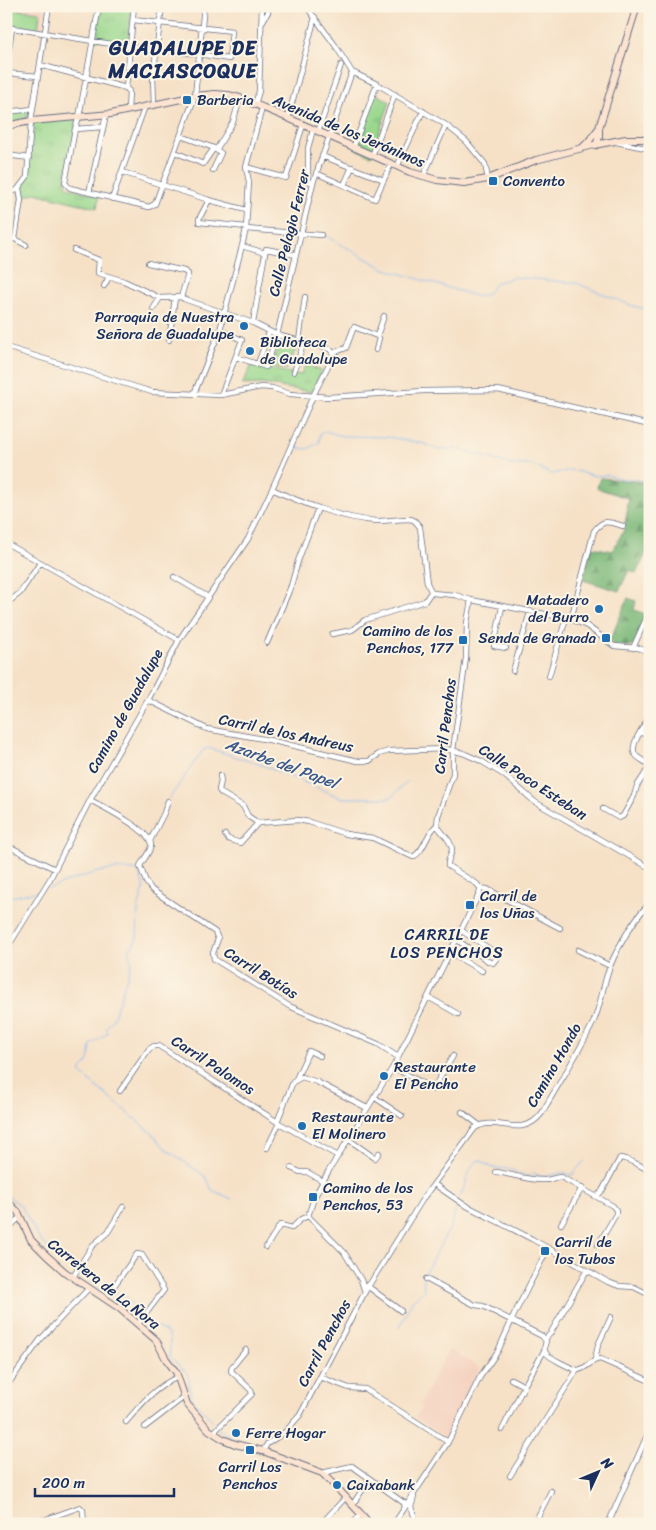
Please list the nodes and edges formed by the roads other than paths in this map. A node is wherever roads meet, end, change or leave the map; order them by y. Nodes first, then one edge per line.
1 (49, 6) edge
2 (99, 6) edge
3 (134, 6) edge
4 (162, 6) edge
5 (204, 6) edge
6 (262, 6) edge
7 (269, 6) edge
8 (306, 6) edge
9 (637, 6) edge
10 (315, 17) junction
11 (133, 20) junction
12 (262, 21) junction
13 (160, 23) junction
14 (9, 27) edge
15 (202, 28) junction
16 (46, 32) junction
17 (94, 41) junction
18 (130, 47) junction
19 (157, 50) junction
20 (199, 54) junction
21 (40, 65) junction
22 (341, 65) dead end
23 (6, 68) edge
24 (6, 72) edge
25 (352, 72) junction
26 (38, 76) junction
27 (87, 77) junction
28 (377, 84) junction
29 (126, 88) junction
30 (395, 94) junction
31 (195, 96) junction
32 (240, 98) junction
33 (255, 104) junction
34 (154, 105) junction
35 (145, 106) junction
36 (262, 108) junction
37 (33, 109) junction
38 (423, 110) junction
39 (128, 111) junction
40 (6, 112) edge
41 (106, 115) junction
42 (79, 117) junction
43 (288, 118) junction
44 (32, 121) junction
45 (303, 124) junction
46 (446, 125) junction
47 (6, 126) edge
48 (103, 127) junction
49 (75, 130) junction
50 (599, 130) junction
51 (316, 131) junction
52 (181, 136) junction
53 (329, 137) junction
54 (592, 137) junction
55 (650, 139) edge
56 (612, 142) junction
57 (596, 145) junction
58 (353, 148) junction
59 (215, 149) junction
60 (581, 149) junction
61 (650, 149) edge
62 (175, 152) junction
63 (6, 155) edge
64 (322, 156) junction
65 (372, 156) junction
66 (29, 158) junction
67 (394, 166) junction
68 (352, 167) junction
69 (246, 168) junction
70 (213, 170) dead end
71 (122, 172) junction
72 (316, 173) junction
73 (423, 177) junction
74 (488, 179) junction
75 (384, 180) junction
76 (313, 182) junction
77 (162, 185) junction
78 (344, 185) junction
79 (19, 188) junction
80 (89, 192) junction
81 (6, 194) edge
82 (112, 198) junction
83 (209, 200) junction
84 (246, 210) junction
85 (246, 228) junction
86 (301, 233) junction
87 (321, 235) dead end
88 (6, 239) edge
89 (15, 239) junction
90 (26, 245) dead end
91 (242, 246) junction
92 (74, 250) dead end
93 (265, 253) junction
94 (296, 255) junction
95 (148, 263) dead end
96 (109, 277) junction
97 (104, 286) dead end
98 (306, 297) dead end
99 (160, 298) junction
100 (178, 298) junction
101 (153, 309) dead end
102 (225, 313) junction
103 (384, 316) dead end
104 (253, 323) junction
105 (220, 330) junction
106 (269, 332) junction
107 (277, 335) junction
108 (377, 336) junction
109 (169, 340) dead end
110 (302, 341) junction
111 (6, 347) edge
112 (376, 350) dead end
113 (333, 353) junction
114 (236, 357) junction
115 (258, 364) junction
116 (294, 372) dead end
117 (194, 394) junction
118 (221, 395) junction
119 (313, 396) junction
120 (650, 425) edge
121 (272, 489) junction
122 (318, 508) junction
123 (623, 526) dead end
124 (6, 543) edge
125 (40, 564) junction
126 (174, 576) dead end
127 (431, 592) junction
128 (208, 597) junction
129 (471, 600) junction
130 (6, 604) edge
131 (502, 607) junction
132 (650, 610) edge
133 (530, 612) junction
134 (568, 619) junction
135 (332, 634) dead end
136 (179, 640) junction
137 (267, 643) dead end
138 (506, 648) dead end
139 (633, 648) junction
140 (650, 652) edge
141 (513, 671) dead end
142 (550, 676) dead end
143 (148, 700) junction
144 (650, 716) edge
145 (641, 732) junction
146 (650, 738) edge
147 (453, 750) junction
148 (649, 765) edge
149 (220, 776) dead end
150 (90, 800) junction
151 (168, 801) dead end
152 (603, 808) dead end
153 (258, 823) junction
154 (437, 825) junction
155 (224, 835) dead end
156 (150, 841) junction
157 (6, 846) edge
158 (650, 868) edge
159 (55, 869) junction
160 (480, 888) junction
161 (650, 904) edge
162 (560, 928) dead end
163 (462, 930) junction
164 (457, 940) junction
165 (6, 950) edge
166 (578, 950) dead end
167 (450, 953) junction
168 (610, 966) junction
169 (482, 971) dead end
170 (428, 997) junction
171 (458, 1014) dead end
172 (320, 1056) dead end
173 (453, 1056) dead end
174 (398, 1057) junction
175 (393, 1067) junction
176 (296, 1079) junction
177 (120, 1091) dead end
178 (374, 1097) junction
179 (367, 1108) junction
180 (462, 1112) dead end
181 (402, 1116) dead end
182 (278, 1123) junction
183 (479, 1125) junction
184 (348, 1140) junction
185 (267, 1148) dead end
186 (379, 1153) dead end
187 (338, 1156) junction
188 (291, 1168) dead end
189 (650, 1170) edge
190 (496, 1172) dead end
191 (323, 1181) junction
192 (434, 1184) junction
193 (582, 1188) junction
194 (597, 1196) junction
195 (6, 1200) edge
196 (123, 1207) dead end
197 (308, 1216) junction
198 (20, 1217) junction
199 (561, 1224) dead end
200 (6, 1231) edge
201 (598, 1245) dead end
202 (266, 1247) dead end
203 (548, 1248) junction
204 (587, 1270) junction
205 (75, 1274) junction
206 (426, 1279) dead end
207 (367, 1287) junction
208 (89, 1288) junction
209 (111, 1290) dead end
210 (650, 1295) edge
211 (401, 1311) dead end
212 (611, 1317) dead end
213 (141, 1320) junction
214 (513, 1320) junction
215 (545, 1339) junction
216 (246, 1350) dead end
217 (544, 1351) junction
218 (595, 1360) junction
219 (576, 1370) junction
220 (178, 1377) junction
221 (320, 1377) junction
222 (511, 1379) dead end
223 (650, 1381) edge
224 (524, 1386) junction
225 (6, 1387) edge
226 (184, 1397) junction
227 (126, 1422) dead end
228 (145, 1427) dead end
229 (650, 1429) edge
230 (217, 1430) junction
231 (502, 1430) dead end
232 (448, 1442) junction
233 (262, 1451) junction
234 (322, 1473) junction
235 (510, 1476) dead end
236 (370, 1480) junction
237 (551, 1491) dead end
238 (415, 1494) junction
239 (346, 1497) junction
240 (353, 1504) junction
241 (404, 1509) junction
242 (412, 1510) junction
243 (362, 1514) junction
244 (32, 1522) dead end
245 (84, 1524) edge
246 (236, 1524) edge
247 (252, 1524) edge
248 (321, 1524) edge
249 (352, 1524) edge
250 (370, 1524) edge
251 (394, 1524) edge
252 (417, 1524) edge
253 (534, 1524) edge
254 (608, 1524) edge

1 - 16 street
2 - 17 street
3 - 11 street
4 - 13 street
5 - 15 street
6 - 12 street
7 - 12 street
8 - 10 street
9 - 50 main road
10 - 25 street
10 - 43 street
11 - 13 street
11 - 18 street
12 - 33 street
13 - 15 street
13 - 19 street
14 - 16 street
14 - 23 street
15 - 20 street
15 - 20 street
16 - 17 street
16 - 21 street
17 - 18 street
17 - 27 street
18 - 19 street
18 - 29 street
19 - 20 street
19 - 34 street
20 - 31 street
21 - 26 street
21 - 27 street
22 - 51 street
24 - 26 street
25 - 28 street
25 - 53 street, Calle Pelagio Ferrer
26 - 37 street
27 - 29 street
27 - 42 street
28 - 30 street
28 - 58 street
29 - 39 street
30 - 38 street
30 - 65 street
31 - 32 main road, Avenida de los Jerónimos
31 - 34 main road, Avenida de los Jerónimos
31 - 52 street
32 - 33 main road, Avenida de los Jerónimos
32 - 59 street
33 - 36 main road, Avenida de los Jerónimos
34 - 35 main road, Avenida de los Jerónimos
35 - 39 main road, Avenida de los Jerónimos
35 - 71 street
36 - 43 main road, Avenida de los Jerónimos
36 - 69 street
37 - 40 street
37 - 44 street
38 - 46 street
38 - 67 street
39 - 41 main road, Avenida de los Jerónimos
41 - 42 main road, Avenida de los Jerónimos
41 - 48 street
42 - 44 main road, Avenida de los Jerónimos
42 - 49 street
43 - 45 main road, Avenida de los Jerónimos
44 - 47 main road, Avenida de los Jerónimos
44 - 66 street
45 - 51 main road, Avenida de los Jerónimos
45 - 69 street
46 - 73 street
46 - 74 street
48 - 49 street
48 - 80 street
49 - 80 street
50 - 54 main road
50 - 56 main road
50 - 57 main road
51 - 53 main road, Avenida de los Jerónimos
51 - 76 street
52 - 59 street
52 - 62 street
53 - 58 main road, Avenida de los Jerónimos
53 - 64 street, Calle Pelagio Ferrer
54 - 57 main road
54 - 60 main road
55 - 56 main road, Avenida de los Jerónimos
56 - 57 main road, Avenida de los Jerónimos
56 - 61 street
57 - 60 main road, Avenida de los Jerónimos
58 - 65 main road, Avenida de los Jerónimos
59 - 62 street
59 - 70 street
60 - 74 main road, Avenida de los Jerónimos
62 - 77 street
63 - 66 street
64 - 68 street
64 - 72 street, Calle Pelagio Ferrer
65 - 67 main road, Avenida de los Jerónimos
66 - 79 street
67 - 73 main road, Avenida de los Jerónimos
67 - 75 street
68 - 75 street
68 - 78 street
69 - 84 street
71 - 77 street
71 - 82 street
72 - 76 street, Calle Pelagio Ferrer
72 - 78 street
73 - 74 main road, Avenida de los Jerónimos
75 - 78 street
76 - 86 street, Calle Pelagio Ferrer
77 - 82 street
77 - 83 street
79 - 81 street
79 - 89 street
80 - 82 street
83 - 84 street
83 - 85 street
84 - 85 street
85 - 86 street
85 - 91 street
86 - 87 street
86 - 94 street, Calle Pelagio Ferrer
88 - 89 street
89 - 90 street
91 - 93 street
91 - 102 street
92 - 96 street
93 - 94 street
93 - 104 street
94 - 107 street, Calle Pelagio Ferrer
95 - 100 street
96 - 97 street
96 - 99 street
98 - 110 street
99 - 100 street
99 - 101 street
100 - 102 street
100 - 109 street
102 - 104 street
102 - 105 street
103 - 108 street
104 - 106 street
105 - 114 street
105 - 117 street
106 - 107 street
106 - 115 street
107 - 110 street
107 - 115 street, Calle Pelagio Ferrer
108 - 112 street
108 - 113 street
110 - 113 street
110 - 116 street
111 - 117 street
113 - 119 street, Camino de Guadalupe
114 - 115 street
114 - 118 street
117 - 118 street
118 - 119 street
119 - 120 street
119 - 121 street, Camino de Guadalupe
121 - 122 street
121 - 128 street, Camino de Guadalupe
122 - 127 street
122 - 137 street
123 - 134 street
124 - 125 street
125 - 130 street
125 - 136 street
126 - 128 street
127 - 129 street
127 - 135 street
128 - 136 street, Camino de Guadalupe
129 - 131 street
129 - 147 street, Carril Penchos
131 - 133 street
131 - 138 street
132 - 139 street
133 - 134 street
133 - 141 street
134 - 139 street
134 - 142 street
136 - 143 street, Camino de Guadalupe
139 - 140 street
143 - 147 street, Carril de los Andreus
143 - 150 street, Camino de Guadalupe
144 - 145 street
145 - 146 street
145 - 148 street
147 - 154 street, Carril Penchos
147 - 158 street, Calle Paco Esteban
148 - 152 street
149 - 153 street
150 - 156 street
150 - 159 street, Camino de Guadalupe
151 - 156 street
153 - 154 street, Carril Penchos
153 - 155 street
154 - 160 street
156 - 174 street, Carril Botías
157 - 159 street
159 - 165 street, Camino de Guadalupe
160 - 162 street
160 - 163 street
161 - 168 street, Camino Hondo
163 - 164 street
163 - 164 street
164 - 167 street
166 - 168 street
167 - 169 street
167 - 170 street
168 - 183 street, Camino Hondo
170 - 171 street
170 - 174 street
172 - 176 street
173 - 175 street
174 - 175 street
175 - 178 street
176 - 179 street
176 - 182 street
177 - 182 street, Carril Palomos
178 - 179 street
178 - 181 street
179 - 184 street
180 - 183 street
182 - 185 street
182 - 187 street, Carril Palomos
183 - 192 street
184 - 186 street
184 - 187 street
187 - 191 street
188 - 191 street
189 - 194 street
190 - 193 street
191 - 197 street
192 - 203 street
192 - 207 street
193 - 194 street
193 - 199 street
194 - 201 street
195 - 198 main road, Carretera de La Ñora
196 - 205 street
197 - 202 street
197 - 207 street
198 - 200 street
198 - 205 main road, Carretera de La Ñora
203 - 204 street
203 - 214 street
204 - 210 street
204 - 215 street
205 - 208 main road, Carretera de La Ñora
206 - 214 street
207 - 211 street
207 - 221 street, Carril Penchos
208 - 213 main road, Carretera de La Ñora
208 - 225 street
209 - 213 street
212 - 218 street
213 - 220 main road, Carretera de La Ñora
214 - 215 street
214 - 232 street
215 - 217 street
216 - 230 street
217 - 219 street
217 - 224 street
218 - 219 street
218 - 223 street
219 - 235 street
220 - 226 main road, Carretera de La Ñora
220 - 227 street
221 - 232 street
221 - 233 street, Carril Penchos
222 - 224 street
224 - 231 street
226 - 228 street
226 - 230 main road, Carretera de La Ñora
229 - 254 street
230 - 233 main road, Carretera de La Ñora
232 - 238 street
233 - 234 main road, Carretera de La Ñora
234 - 236 street
234 - 239 main road, Carretera de La Ñora
236 - 240 street
236 - 241 street
237 - 253 street
238 - 241 street
238 - 242 street
239 - 240 main road, Carretera de La Ñora
239 - 248 street
240 - 243 main road, Carretera de La Ñora
241 - 242 street
241 - 251 street
242 - 252 street
243 - 249 street
243 - 250 main road, Carretera de La Ñora
244 - 245 street
246 - 247 street

